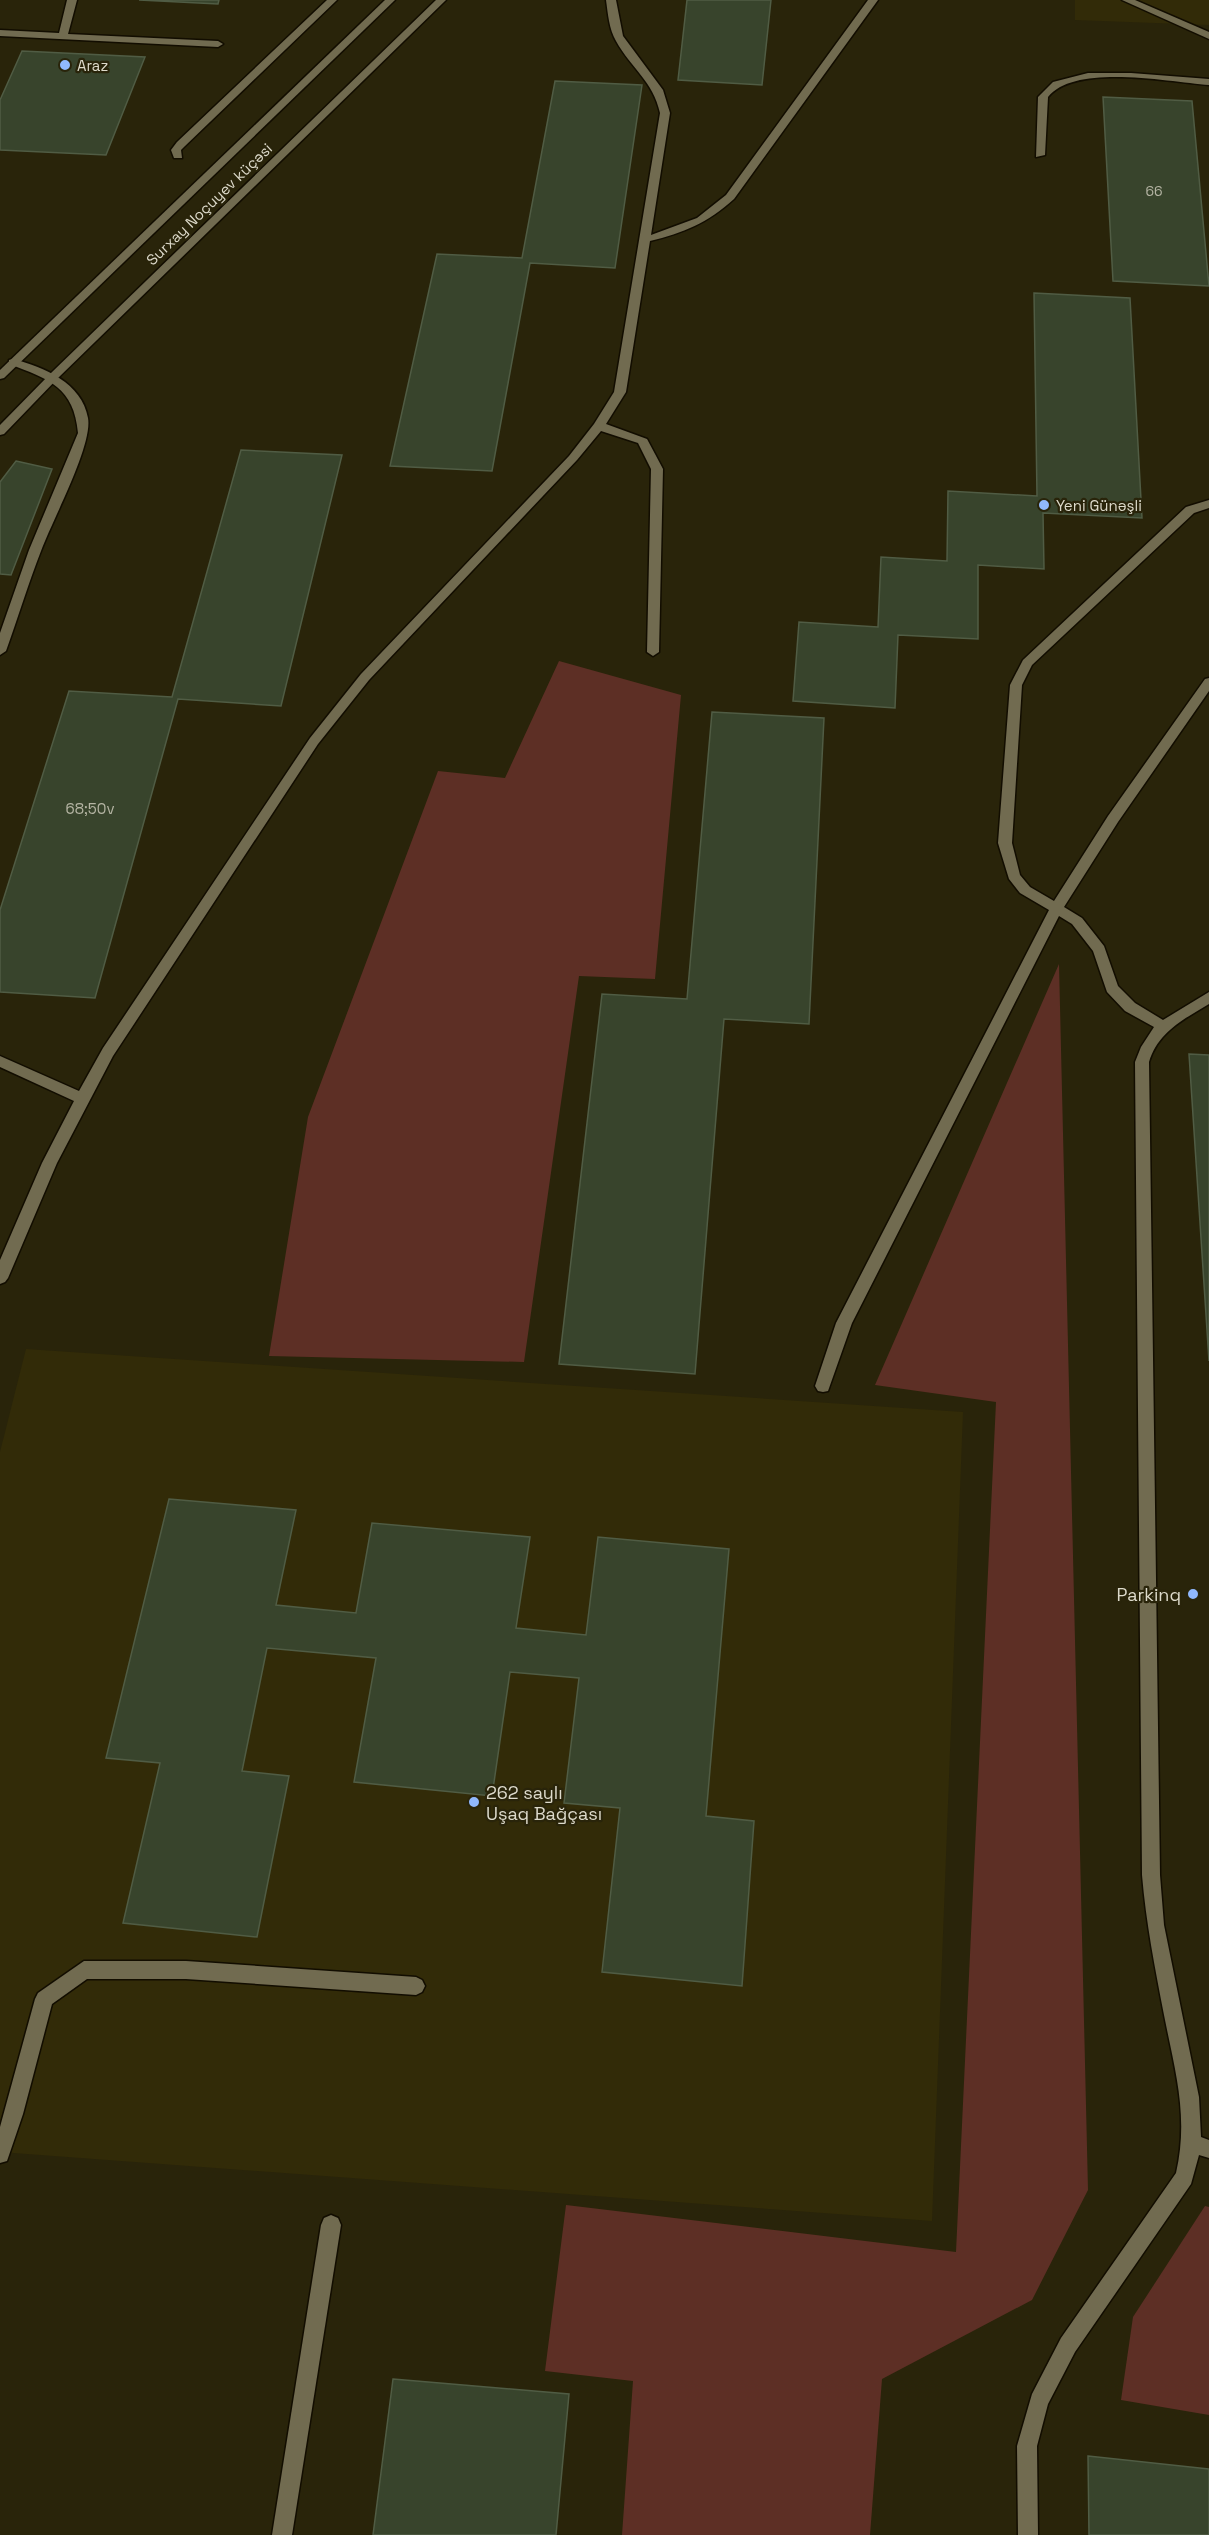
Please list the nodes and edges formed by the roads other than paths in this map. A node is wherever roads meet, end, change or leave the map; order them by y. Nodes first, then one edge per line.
1 (72, 0) edge
2 (332, 0) edge
3 (390, 0) edge
4 (441, 0) edge
5 (612, 0) edge
6 (873, 0) edge
7 (1127, 0) edge
8 (0, 33) edge
9 (63, 36) junction
10 (1209, 36) edge
11 (218, 44) dead end
12 (1209, 82) edge
13 (1040, 155) dead end
14 (178, 156) dead end
15 (646, 239) junction
16 (14, 362) junction
17 (0, 376) edge
18 (54, 376) junction
19 (599, 426) junction
20 (0, 432) edge
21 (1209, 504) edge
22 (0, 651) edge
23 (653, 652) dead end
24 (1209, 682) edge
25 (1056, 909) junction
26 (1209, 997) edge
27 (1163, 1026) junction
28 (0, 1061) edge
29 (81, 1098) junction
30 (0, 1278) edge
31 (823, 1386) dead end
32 (416, 1986) dead end
33 (1201, 2147) edge
34 (0, 2154) edge
35 (332, 2225) dead end
36 (282, 2535) edge
37 (1028, 2535) edge

1 - 9 street
2 - 14 street
3 - 16 street, Surxay Noçuyev küçəsi
4 - 18 street, Surxay Noçuyev küçəsi
5 - 15 street
6 - 15 street
7 - 10 street
8 - 9 street
9 - 11 street
12 - 13 street
15 - 19 street
16 - 17 street, Surxay Noçuyev küçəsi
16 - 18 street
18 - 20 street, Surxay Noçuyev küçəsi
18 - 22 street
19 - 23 street
19 - 29 street
21 - 25 street
24 - 25 street
25 - 27 street
25 - 31 street
26 - 27 street
27 - 33 street
28 - 29 street
29 - 30 street
32 - 34 street
33 - 37 street
35 - 36 street

